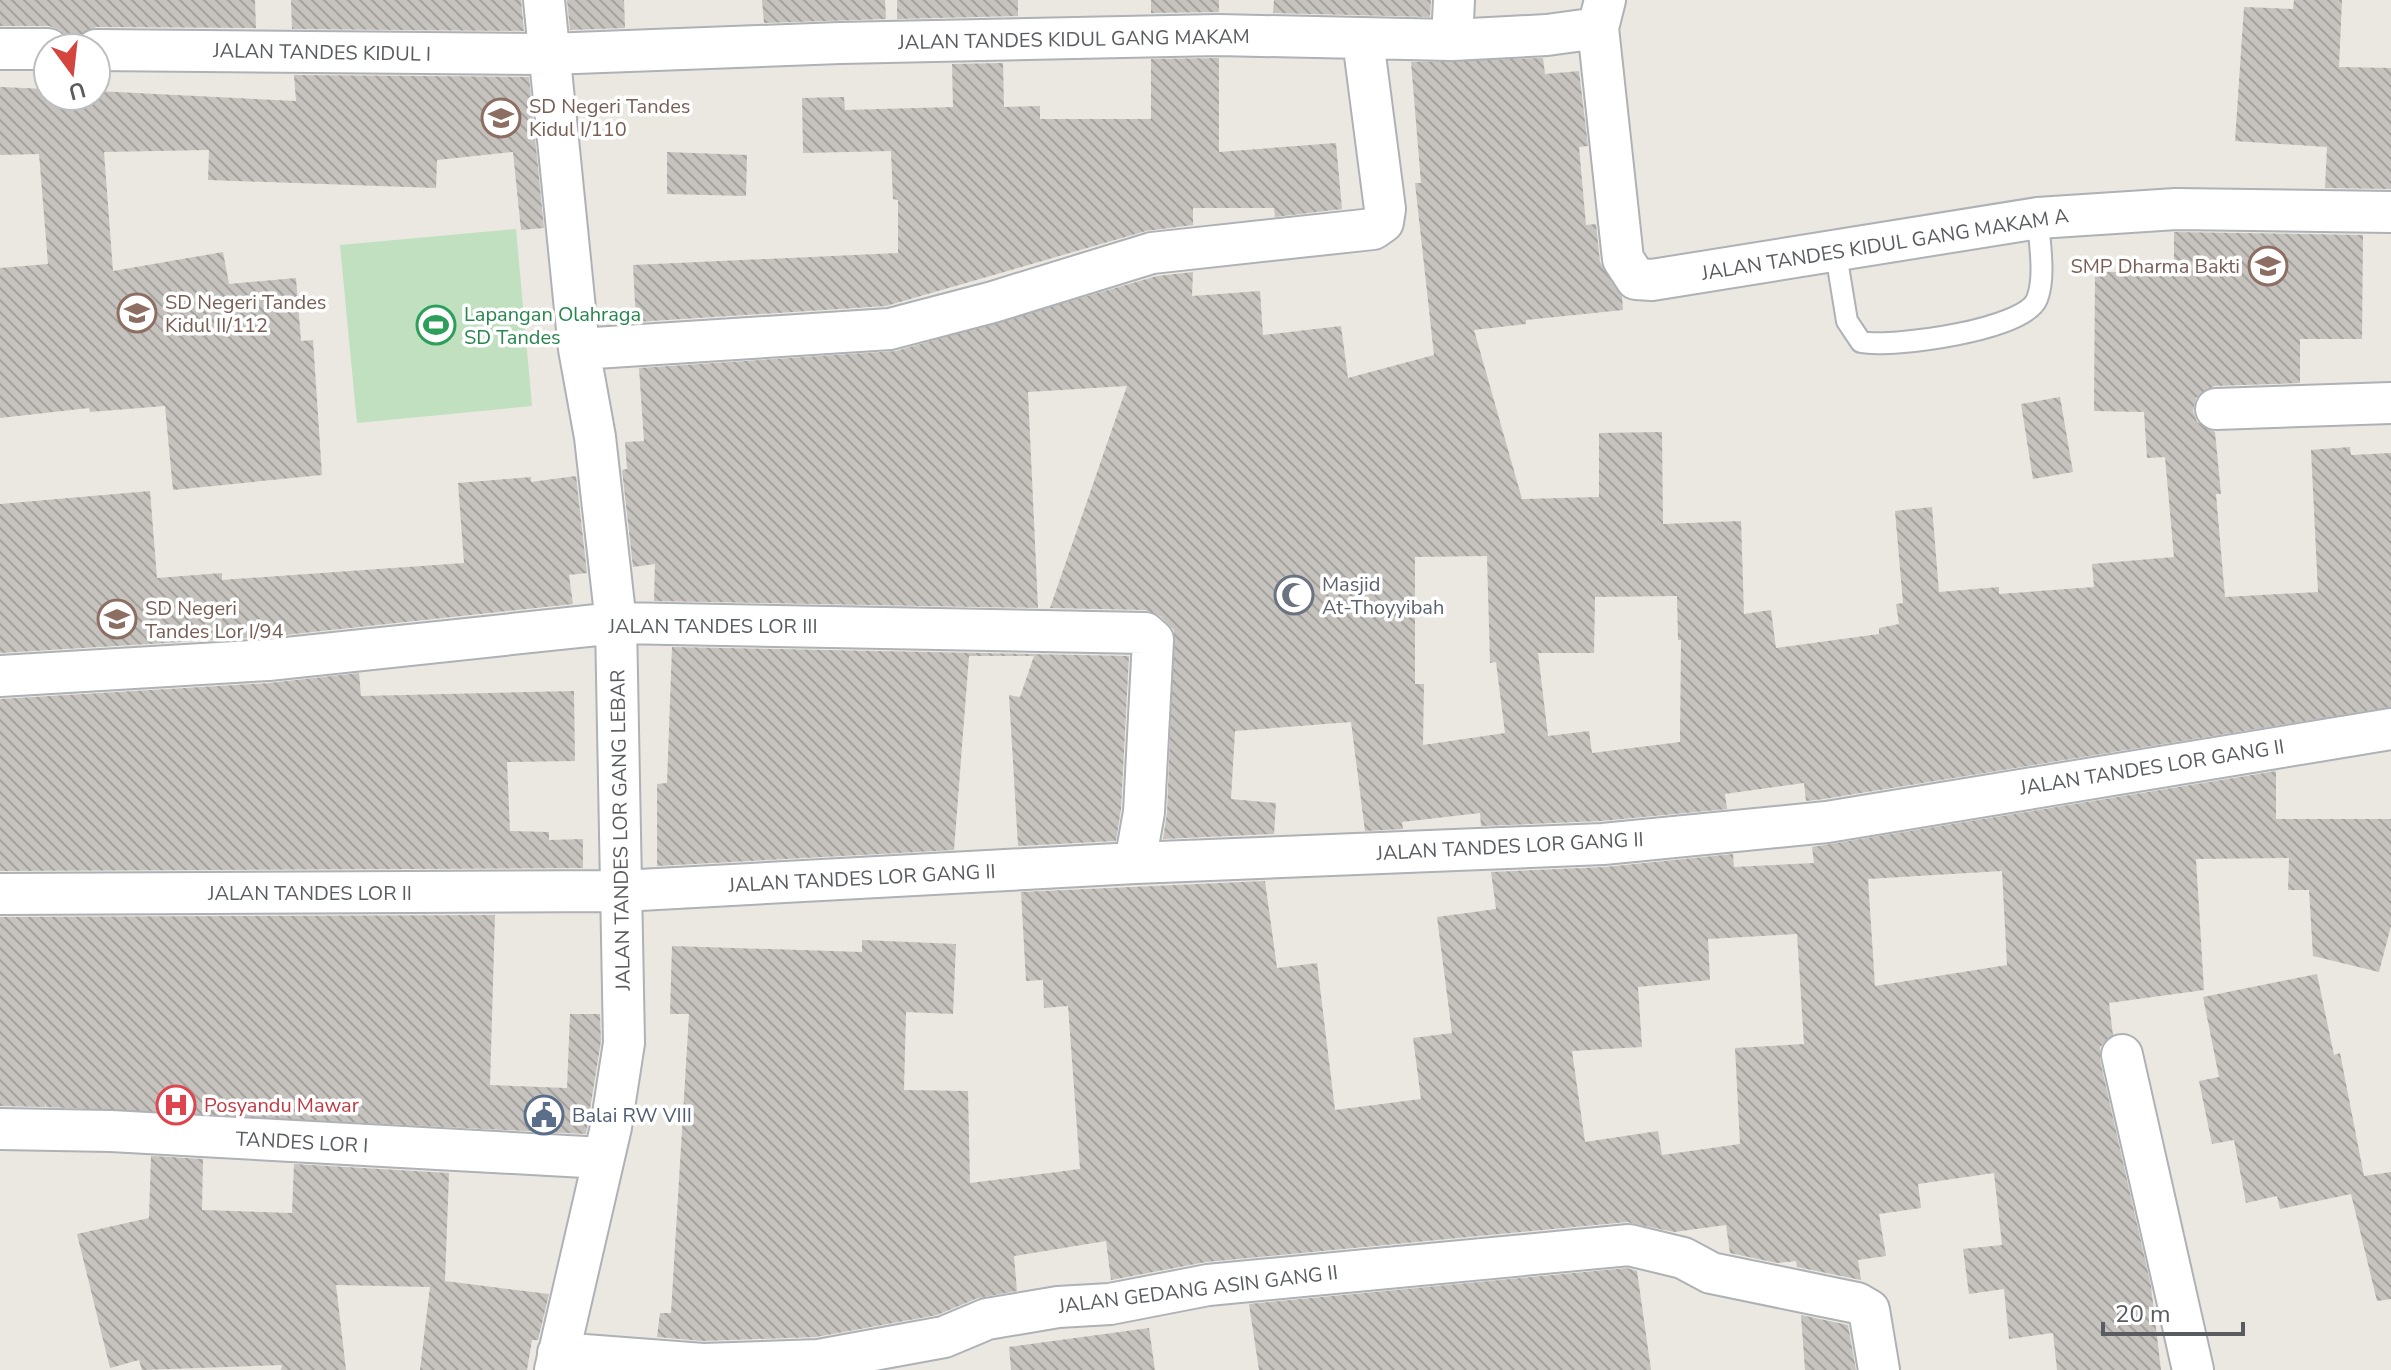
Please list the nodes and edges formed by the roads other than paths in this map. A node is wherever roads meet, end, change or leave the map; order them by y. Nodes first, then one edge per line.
1 (544, 0) edge
2 (1454, 0) edge
3 (1602, 14) edge
4 (1219, 18) edge
5 (1363, 40) junction
6 (1452, 40) junction
7 (0, 49) edge
8 (32, 49) edge
9 (112, 50) edge
10 (549, 54) junction
11 (2391, 212) edge
12 (2038, 218) junction
13 (1835, 248) junction
14 (579, 349) junction
15 (2391, 403) edge
16 (2216, 409) dead end
17 (616, 623) junction
18 (0, 676) edge
19 (2391, 729) edge
20 (1135, 863) junction
21 (621, 891) junction
22 (0, 894) edge
23 (2122, 1055) dead end
24 (0, 1129) edge
25 (603, 1158) junction
26 (557, 1361) edge
27 (1879, 1370) edge
28 (2193, 1370) edge

1 - 10 street, JALAN TANDES LOR GANG LEBAR
2 - 6 street
3 - 6 street, JALAN TANDES KIDUL GANG MAKAM
3 - 13 street, JALAN TANDES KIDUL GANG MAKAM A
4 - 5 street, JALAN TANDES KIDUL GANG MAKAM
4 - 10 street, JALAN TANDES KIDUL GANG MAKAM
5 - 6 street, JALAN TANDES KIDUL GANG MAKAM
5 - 14 street
7 - 8 street
9 - 10 street, JALAN TANDES KIDUL I
10 - 14 street, JALAN TANDES LOR GANG LEBAR
11 - 12 street, JALAN TANDES KIDUL GANG MAKAM A
12 - 13 street, JALAN TANDES KIDUL GANG MAKAM A
12 - 13 lane
14 - 17 street, JALAN TANDES LOR GANG LEBAR
15 - 16 street
17 - 18 street, JALAN TANDES LOR III
17 - 20 street, JALAN TANDES LOR III
17 - 21 street, JALAN TANDES LOR GANG LEBAR
19 - 20 street, JALAN TANDES LOR GANG II
20 - 21 street, JALAN TANDES LOR GANG II
21 - 22 street, JALAN TANDES LOR II
21 - 25 street, JALAN TANDES LOR GANG LEBAR
23 - 28 street
24 - 25 street, TANDES LOR I
25 - 26 street, JALAN TANDES LOR GANG LEBAR
26 - 27 street, JALAN GEDANG ASIN GANG II

